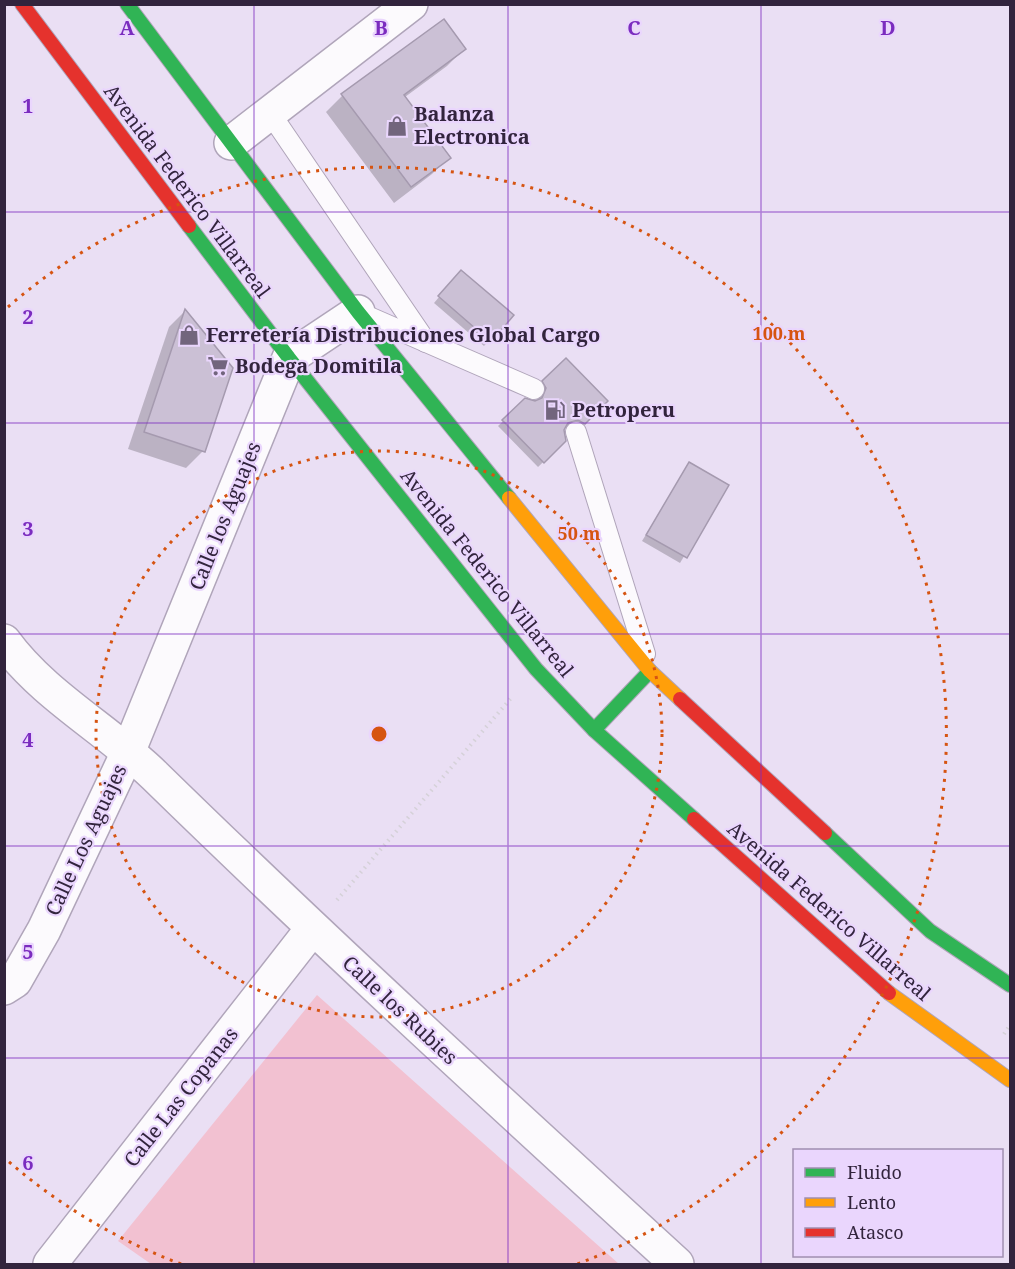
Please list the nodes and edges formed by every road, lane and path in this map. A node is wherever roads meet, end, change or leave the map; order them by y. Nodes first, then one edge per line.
1 (22, 4) edge
2 (127, 4) edge
3 (411, 4) edge
4 (270, 113) junction
5 (231, 143) junction
6 (358, 312) junction
7 (426, 342) junction
8 (289, 358) junction
9 (534, 389) dead end
10 (576, 432) dead end
11 (4, 641) edge
12 (536, 669) junction
13 (650, 671) junction
14 (594, 730) junction
15 (129, 750) junction
16 (312, 929) junction
17 (1007, 976) edge
18 (4, 988) edge
19 (1011, 1080) edge
20 (50, 1264) edge
21 (677, 1264) edge

1 - 8 main road, Avenida Federico Villarreal
2 - 5 main road
3 - 4 street
4 - 5 street
4 - 7 lane
5 - 6 main road
6 - 7 lane
6 - 8 street
6 - 13 main road
7 - 9 lane
8 - 12 main road, Avenida Federico Villarreal
8 - 15 street, Calle los Aguajes
10 - 13 lane
11 - 15 street, Calle los Rubies
12 - 14 main road, Avenida Federico Villarreal
12 - 16 path
13 - 14 main road
13 - 17 main road
14 - 19 main road, Avenida Federico Villarreal
15 - 16 street, Calle los Rubies
15 - 18 street, Calle Los Aguajes
16 - 20 street, Calle Las Copanas
16 - 21 street, Calle los Rubies

